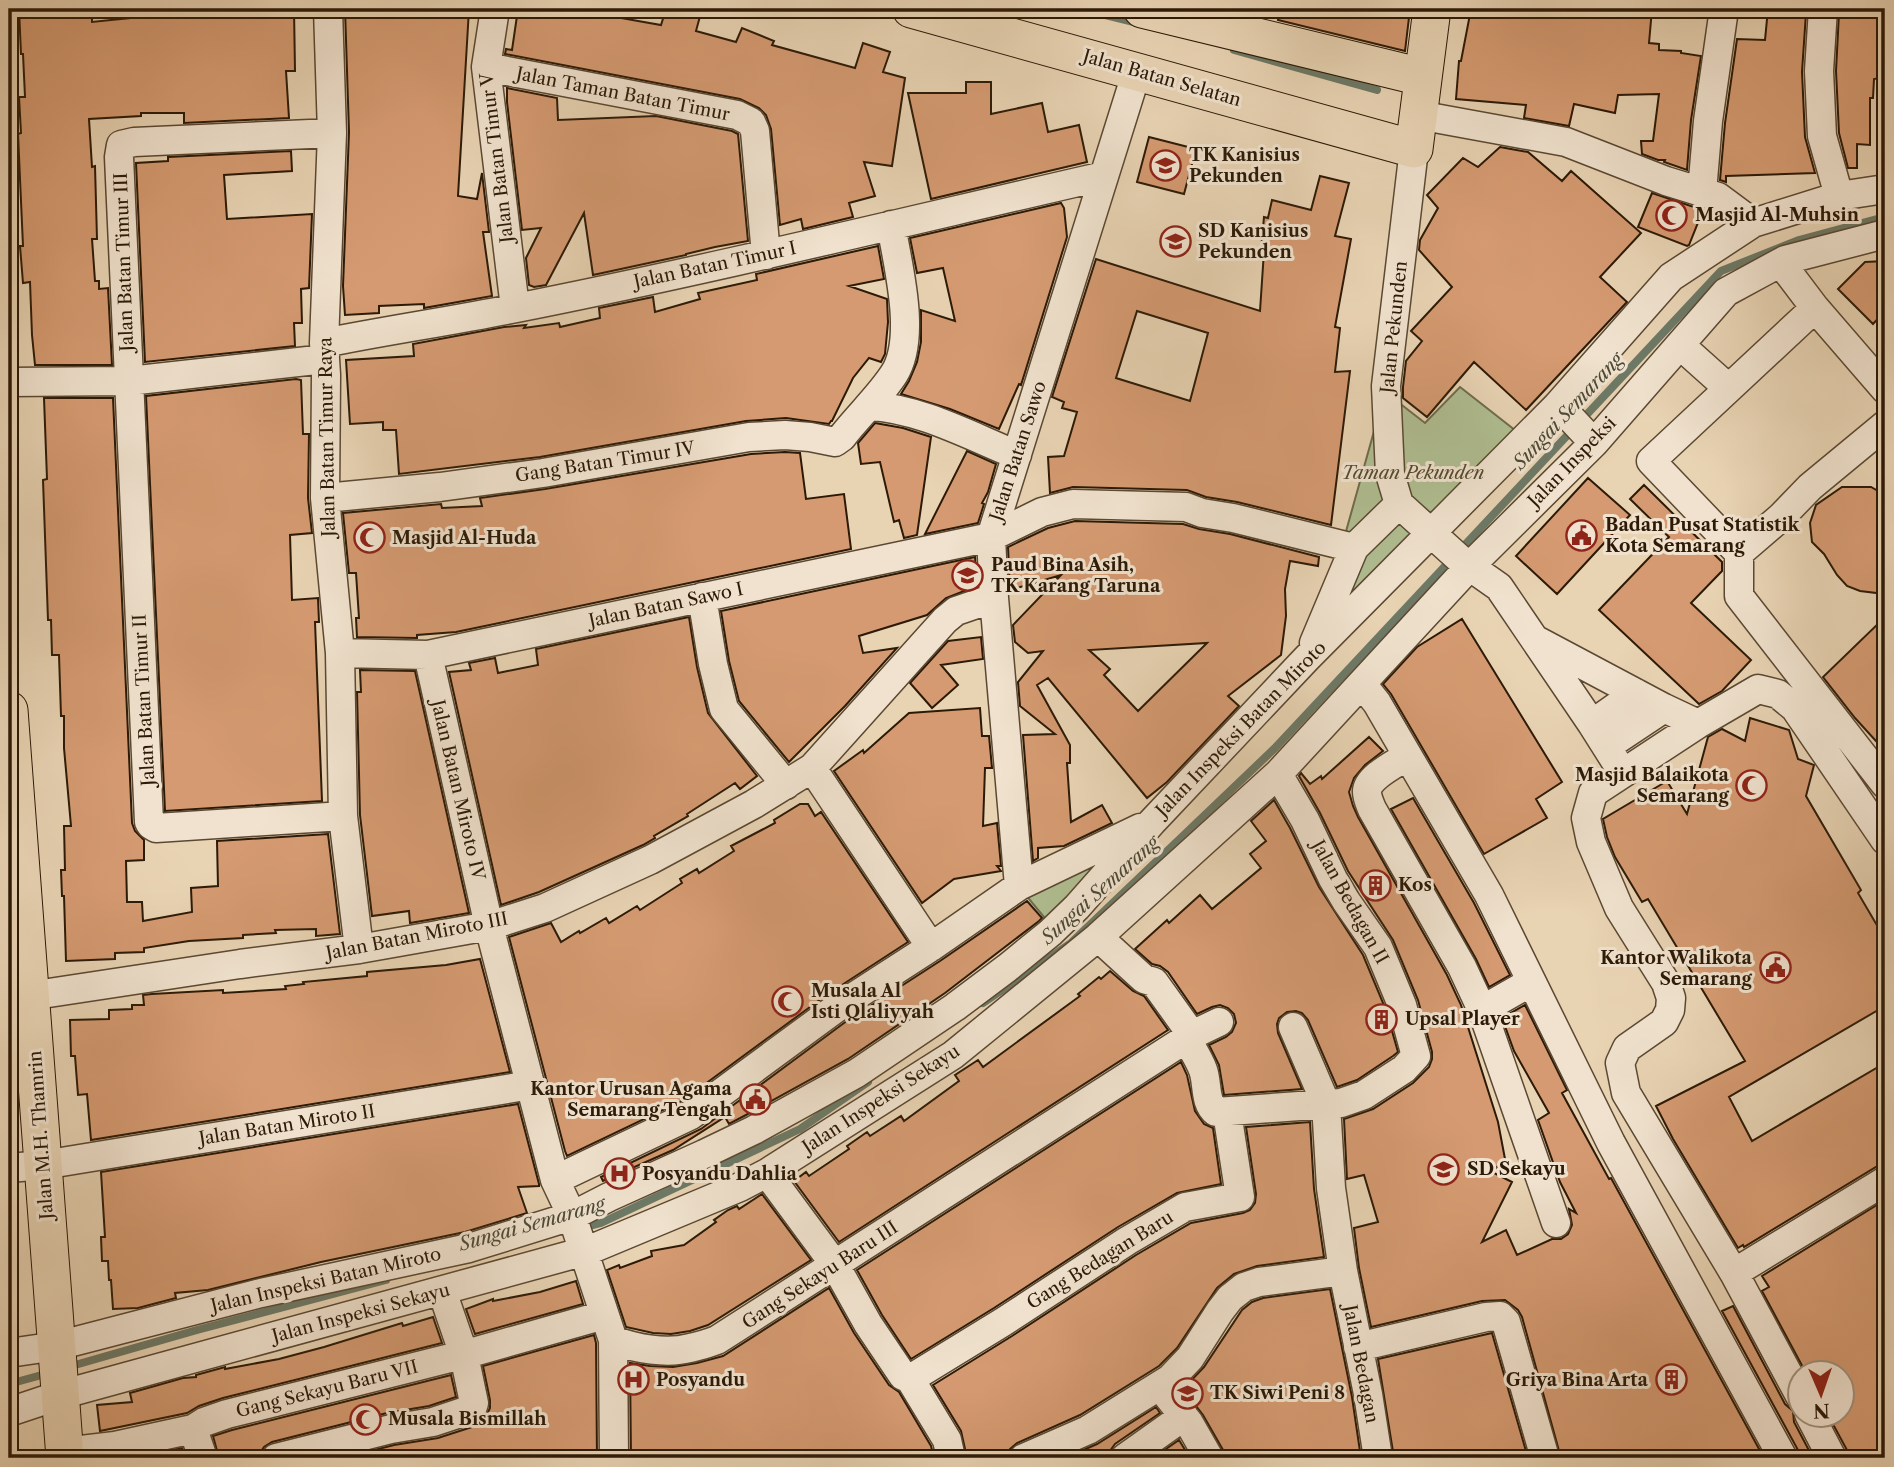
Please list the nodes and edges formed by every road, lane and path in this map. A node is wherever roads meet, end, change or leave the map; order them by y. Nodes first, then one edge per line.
1 (328, 9) edge
2 (495, 9) edge
3 (911, 9) edge
4 (1142, 9) edge
5 (1432, 9) edge
6 (1724, 9) edge
7 (1823, 9) edge
8 (486, 67) junction
9 (1137, 71) junction
10 (1422, 77) junction
11 (1416, 132) junction
12 (332, 133) junction
13 (1104, 176) junction
14 (1885, 189) edge
15 (1702, 192) junction
16 (1839, 196) junction
17 (1753, 223) junction
18 (891, 225) junction
19 (1885, 234) edge
20 (766, 255) junction
21 (1781, 262) junction
22 (1815, 308) junction
23 (515, 309) junction
24 (1680, 345) junction
25 (324, 351) junction
26 (9, 382) edge
27 (129, 382) junction
28 (1728, 388) junction
29 (1885, 388) edge
30 (869, 406) junction
31 (1562, 410) junction
32 (1592, 442) junction
33 (1879, 442) edge
34 (1017, 455) junction
35 (324, 498) junction
36 (1399, 504) junction
37 (991, 537) junction
38 (1354, 548) junction
39 (1451, 551) junction
40 (1739, 552) junction
41 (702, 597) junction
42 (994, 598) junction
43 (1535, 639) junction
44 (340, 653) junction
45 (428, 654) junction
46 (1307, 659) junction
47 (1362, 684) junction
48 (1636, 693) junction
49 (1664, 708) junction
50 (9, 710) edge
51 (1698, 724) junction
52 (1599, 735) junction
53 (1297, 753) joint
54 (1407, 755) junction
55 (812, 768) junction
56 (1623, 773) junction
57 (1278, 774) junction
58 (1885, 784) edge
59 (786, 785) junction
60 (343, 816) junction
61 (1152, 822) junction
62 (1885, 840) edge
63 (1018, 886) junction
64 (489, 926) junction
65 (1098, 937) junction
66 (931, 947) junction
67 (359, 949) junction
68 (1531, 982) junction
69 (20, 997) edge
70 (1482, 1010) junction
71 (1219, 1022) dead end
72 (1293, 1027) dead end
73 (1189, 1037) junction
74 (531, 1085) junction
75 (1326, 1104) junction
76 (1227, 1112) junction
77 (26, 1167) edge
78 (767, 1173) junction
79 (555, 1180) junction
80 (1885, 1181) edge
81 (1556, 1223) dead end
82 (578, 1234) junction
83 (835, 1265) junction
84 (1343, 1271) junction
85 (1734, 1273) junction
86 (442, 1291) junction
87 (609, 1328) junction
88 (1358, 1347) junction
89 (9, 1353) edge
90 (464, 1355) junction
91 (58, 1368) junction
92 (1786, 1370) edge
93 (909, 1379) junction
94 (1160, 1386) junction
95 (9, 1412) edge
96 (1184, 1416) junction
97 (1816, 1428) edge
98 (193, 1429) junction
99 (65, 1455) edge
100 (203, 1458) edge
101 (276, 1458) edge
102 (614, 1458) edge
103 (951, 1458) edge
104 (1024, 1458) edge
105 (1125, 1458) edge
106 (1209, 1458) edge
107 (1378, 1458) edge
108 (1545, 1458) edge
109 (1783, 1458) edge
110 (1832, 1458) edge

1 - 12 street, Jalan Batan Timur Raya
2 - 8 street, Jalan Batan Timur V
3 - 9 main road, Jalan Batan Selatan
4 - 10 main road
5 - 10 main road, Jalan Pekunden
6 - 15 street
7 - 16 street
8 - 20 street, Jalan Taman Batan Timur
8 - 23 street, Jalan Batan Timur V
9 - 11 main road, Jalan Batan Selatan
9 - 13 street, Jalan Batan Sawo
10 - 11 main road, Jalan Pekunden
11 - 15 street
11 - 36 street, Jalan Pekunden
12 - 25 street, Jalan Batan Timur Raya
12 - 27 street, Jalan Batan Timur III
13 - 18 street, Jalan Batan Timur I
13 - 34 street, Jalan Batan Sawo
14 - 16 street, Jalan Inspeksi Batan Miroto
15 - 17 street
16 - 17 street, Jalan Inspeksi Batan Miroto
17 - 31 street, Jalan Inspeksi Batan Miroto
18 - 20 street, Jalan Batan Timur I
18 - 30 street, Gang Batan Timur IV
19 - 21 street, Jalan Inspeksi
20 - 23 street, Jalan Batan Timur I
21 - 22 street
21 - 24 street, Jalan Inspeksi
22 - 28 street
22 - 29 street
23 - 25 street, Jalan Batan Timur I
24 - 28 street
24 - 32 street, Jalan Inspeksi
25 - 27 street, Jalan Batan Timur I
25 - 35 street, Jalan Batan Timur Raya
26 - 27 street, Jalan Batan Timur I
27 - 60 street, Jalan Batan Timur II
28 - 40 street
30 - 34 street
30 - 35 street, Gang Batan Timur IV
31 - 32 street
31 - 39 street, Jalan Inspeksi Batan Miroto
32 - 39 street, Jalan Inspeksi
33 - 40 street
34 - 37 street, Jalan Batan Sawo
35 - 44 street, Jalan Batan Timur Raya
36 - 38 street
36 - 39 street
37 - 38 street, Jalan Batan Sawo I
37 - 41 street, Jalan Batan Sawo I
37 - 42 street, Jalan Batan Sawo
38 - 46 street
39 - 43 street
39 - 46 street, Jalan Inspeksi Batan Miroto
39 - 47 street, Jalan Inspeksi
40 - 58 street
41 - 45 street, Jalan Batan Sawo I
41 - 59 street
42 - 55 street, Jalan Batan Miroto III
42 - 63 street, Jalan Batan Sawo
43 - 48 street
43 - 52 street
44 - 45 street, Jalan Batan Sawo I
44 - 60 street, Jalan Batan Timur Raya
45 - 64 street, Jalan Batan Miroto IV
46 - 61 street, Jalan Inspeksi Batan Miroto
47 - 53 street, Jalan Inspeksi
47 - 54 street
48 - 49 street
48 - 52 street
49 - 51 street
49 - 52 street
50 - 69 main road, Jalan M.H. Thamrin
51 - 56 street
51 - 62 street
52 - 56 street
53 - 57 street, Jalan Inspeksi Sekayu
54 - 68 street
54 - 70 street
55 - 59 street, Jalan Batan Miroto III
55 - 66 street
56 - 85 street
57 - 65 street, Jalan Inspeksi Sekayu
57 - 75 street, Jalan Bedagan II
59 - 64 street, Jalan Batan Miroto III
60 - 67 street, Jalan Batan Timur Raya
61 - 63 street
61 - 82 street, Jalan Inspeksi Batan Miroto
63 - 66 street
64 - 67 street, Jalan Batan Miroto III
64 - 74 street
65 - 73 street
65 - 78 street, Jalan Inspeksi Sekayu
66 - 79 street
67 - 69 street, Jalan Batan Miroto III
68 - 70 street
68 - 109 street
69 - 77 main road, Jalan M.H. Thamrin
70 - 81 street
71 - 73 street
72 - 75 street, Jalan Bedagan
73 - 76 street
73 - 83 street, Gang Sekayu Baru III
74 - 77 street, Jalan Batan Miroto II
74 - 79 street
75 - 76 street
75 - 84 street, Jalan Bedagan
76 - 93 street, Gang Bedagan Baru
77 - 91 main road, Jalan M.H. Thamrin
78 - 82 street, Jalan Inspeksi Sekayu
78 - 83 street
79 - 82 street
80 - 85 street
82 - 86 street, Jalan Inspeksi Sekayu
82 - 87 street
82 - 91 street, Jalan Inspeksi Batan Miroto
83 - 87 street, Gang Sekayu Baru III
83 - 93 street
84 - 88 street, Jalan Bedagan
84 - 94 street
85 - 92 street
86 - 90 street
86 - 91 street, Jalan Inspeksi Sekayu
87 - 90 street, Gang Sekayu Baru VII
87 - 102 street
88 - 107 street, Jalan Bedagan
88 - 108 street
89 - 91 street, Jalan Inspeksi Batan Miroto
90 - 98 street, Gang Sekayu Baru VII
90 - 101 street
91 - 95 street
91 - 99 main road, Jalan M.H. Thamrin
93 - 103 street
94 - 96 street
94 - 104 street
96 - 105 street
96 - 106 street
97 - 110 street
98 - 99 street, Gang Sekayu Baru VII
98 - 100 street

